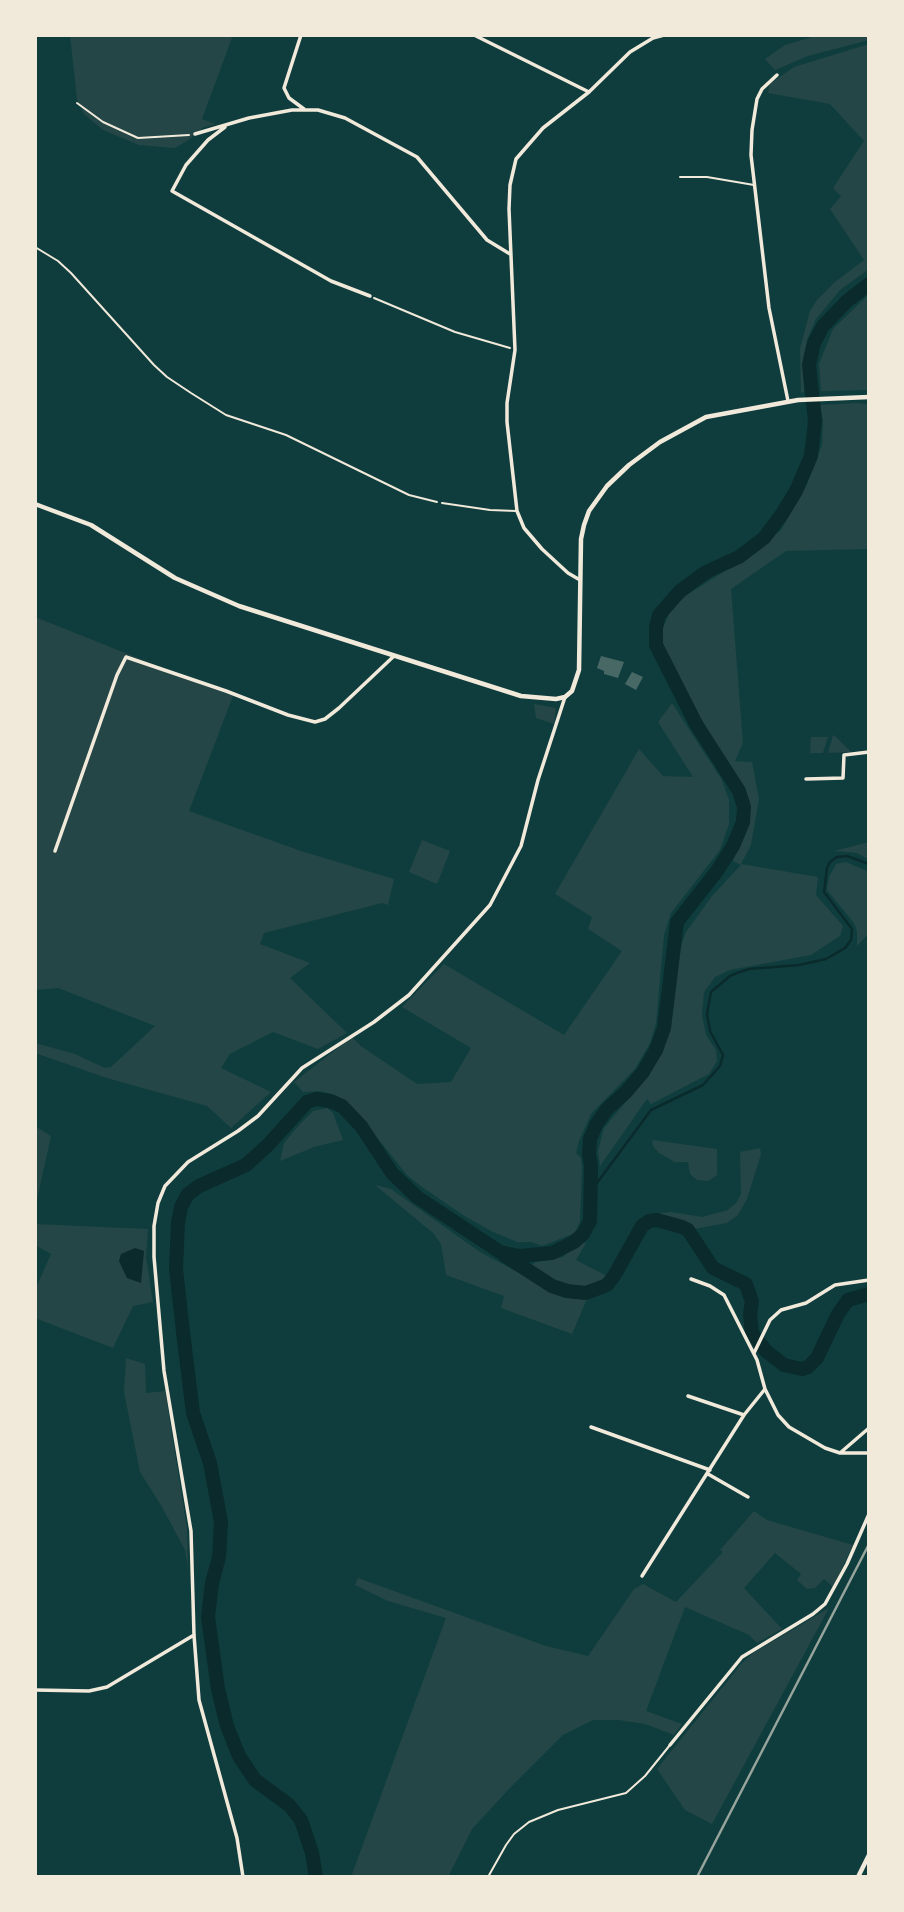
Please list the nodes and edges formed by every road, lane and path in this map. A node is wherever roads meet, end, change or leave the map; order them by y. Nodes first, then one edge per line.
1 (301, 35) edge
2 (474, 35) edge
3 (664, 35) edge
4 (777, 75) dead end
5 (589, 92) junction
6 (77, 103) dead end
7 (304, 109) junction
8 (230, 123) junction
9 (195, 134) joint
10 (680, 177) dead end
11 (755, 185) junction
12 (35, 247) edge
13 (510, 254) junction
14 (370, 296) joint
15 (515, 350) junction
16 (869, 397) edge
17 (788, 401) junction
18 (442, 503) joint
19 (35, 504) edge
20 (517, 511) junction
21 (580, 580) junction
22 (394, 656) junction
23 (565, 697) junction
24 (869, 752) edge
25 (806, 779) dead end
26 (55, 852) dead end
27 (691, 1279) dead end
28 (869, 1280) edge
29 (754, 1353) junction
30 (765, 1389) junction
31 (688, 1396) dead end
32 (744, 1415) junction
33 (591, 1427) dead end
34 (869, 1428) edge
35 (840, 1453) junction
36 (869, 1453) edge
37 (709, 1472) junction
38 (748, 1497) dead end
39 (869, 1514) edge
40 (642, 1576) dead end
41 (194, 1635) junction
42 (35, 1689) edge
43 (670, 1745) joint
44 (869, 1855) edge
45 (243, 1877) edge
46 (488, 1877) edge
47 (858, 1877) edge

1 - 7 street
2 - 5 street
3 - 5 street
4 - 11 street
5 - 13 street
6 - 9 path
7 - 8 street
7 - 13 street
8 - 9 street
8 - 14 street
10 - 11 lane
11 - 17 street
12 - 18 path
13 - 15 street
14 - 15 path
15 - 20 street
16 - 17 street
17 - 21 street
18 - 20 lane
19 - 22 street
20 - 21 street
21 - 23 street
22 - 23 street
22 - 26 street
23 - 41 street
24 - 25 street
27 - 29 street
28 - 29 street
29 - 30 street
30 - 32 street
30 - 35 street
31 - 32 street
32 - 37 street
33 - 37 street
34 - 35 street
35 - 36 street
37 - 38 street
37 - 40 street
39 - 43 street
41 - 42 street
41 - 45 street
43 - 46 lane
44 - 47 street

